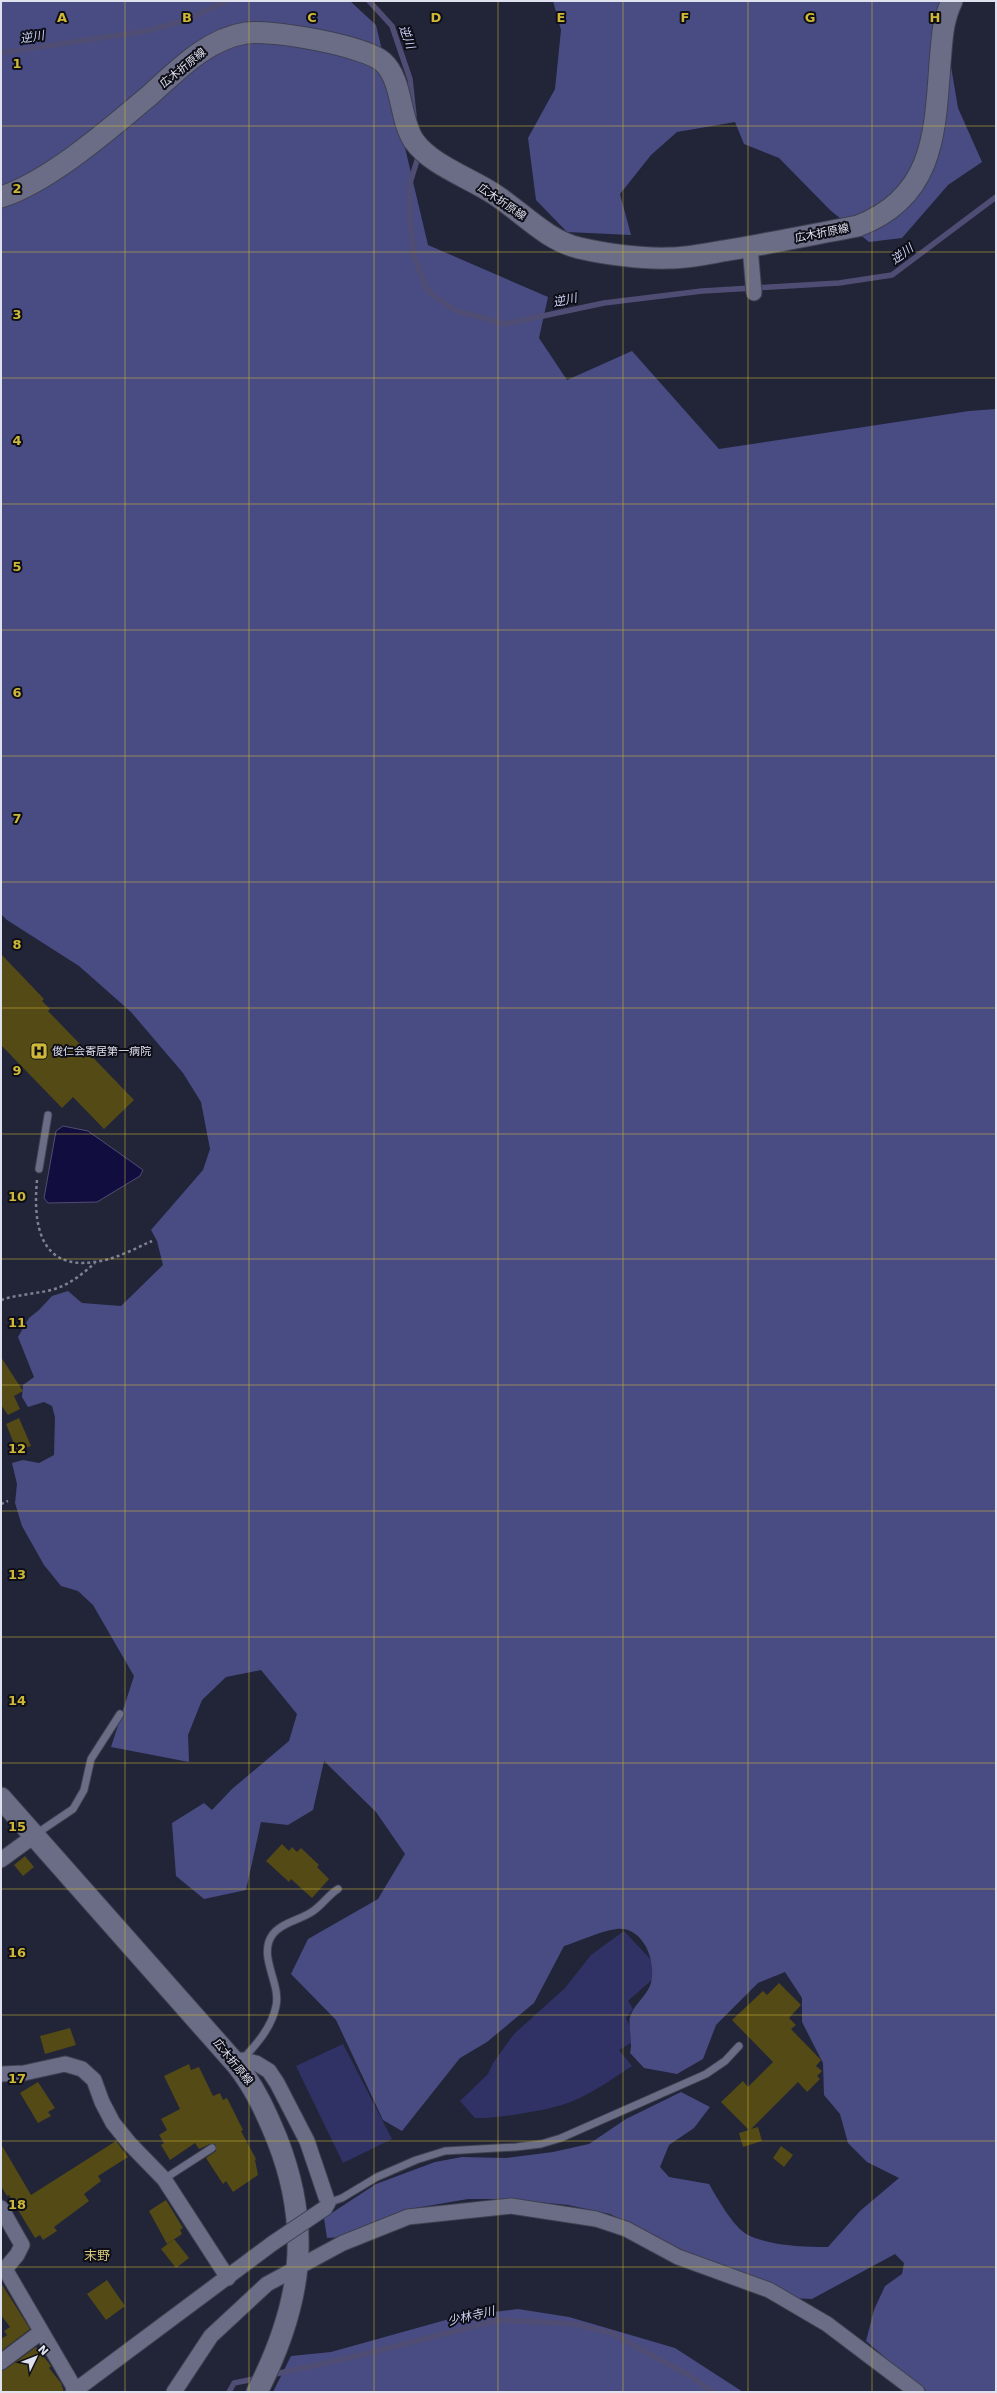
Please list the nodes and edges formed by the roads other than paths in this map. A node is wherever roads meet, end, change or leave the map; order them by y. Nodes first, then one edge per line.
1 (952, 1) edge
2 (1, 198) edge
3 (750, 247) junction
4 (754, 293) dead end
5 (48, 1115) dead end
6 (39, 1169) road end
7 (120, 1714) dead end
8 (1, 1798) edge
9 (34, 1836) junction
10 (1, 1860) edge
11 (338, 1889) dead end
12 (739, 2046) dead end
13 (239, 2062) junction
14 (1, 2074) edge
15 (212, 2148) dead end
16 (164, 2179) junction
17 (326, 2205) junction
18 (1, 2208) edge
19 (298, 2268) junction
20 (228, 2278) junction
21 (41, 2332) junction
22 (1, 2362) edge
23 (74, 2391) edge
24 (174, 2392) edge
25 (257, 2392) edge
26 (917, 2392) edge

1 - 3 main road, 広木折原線
2 - 3 main road, 広木折原線
3 - 4 street
5 - 6 lane
7 - 9 lane
8 - 9 main road, 広木折原線
9 - 10 street
9 - 13 main road, 広木折原線
11 - 13 lane
12 - 17 lane
13 - 17 street
13 - 19 main road, 広木折原線
14 - 16 street
15 - 16 lane
16 - 20 street
17 - 20 street, bridge
18 - 21 street
19 - 24 street
19 - 25 main road, 広木折原線
19 - 26 street
20 - 23 street
21 - 22 street
21 - 23 street

